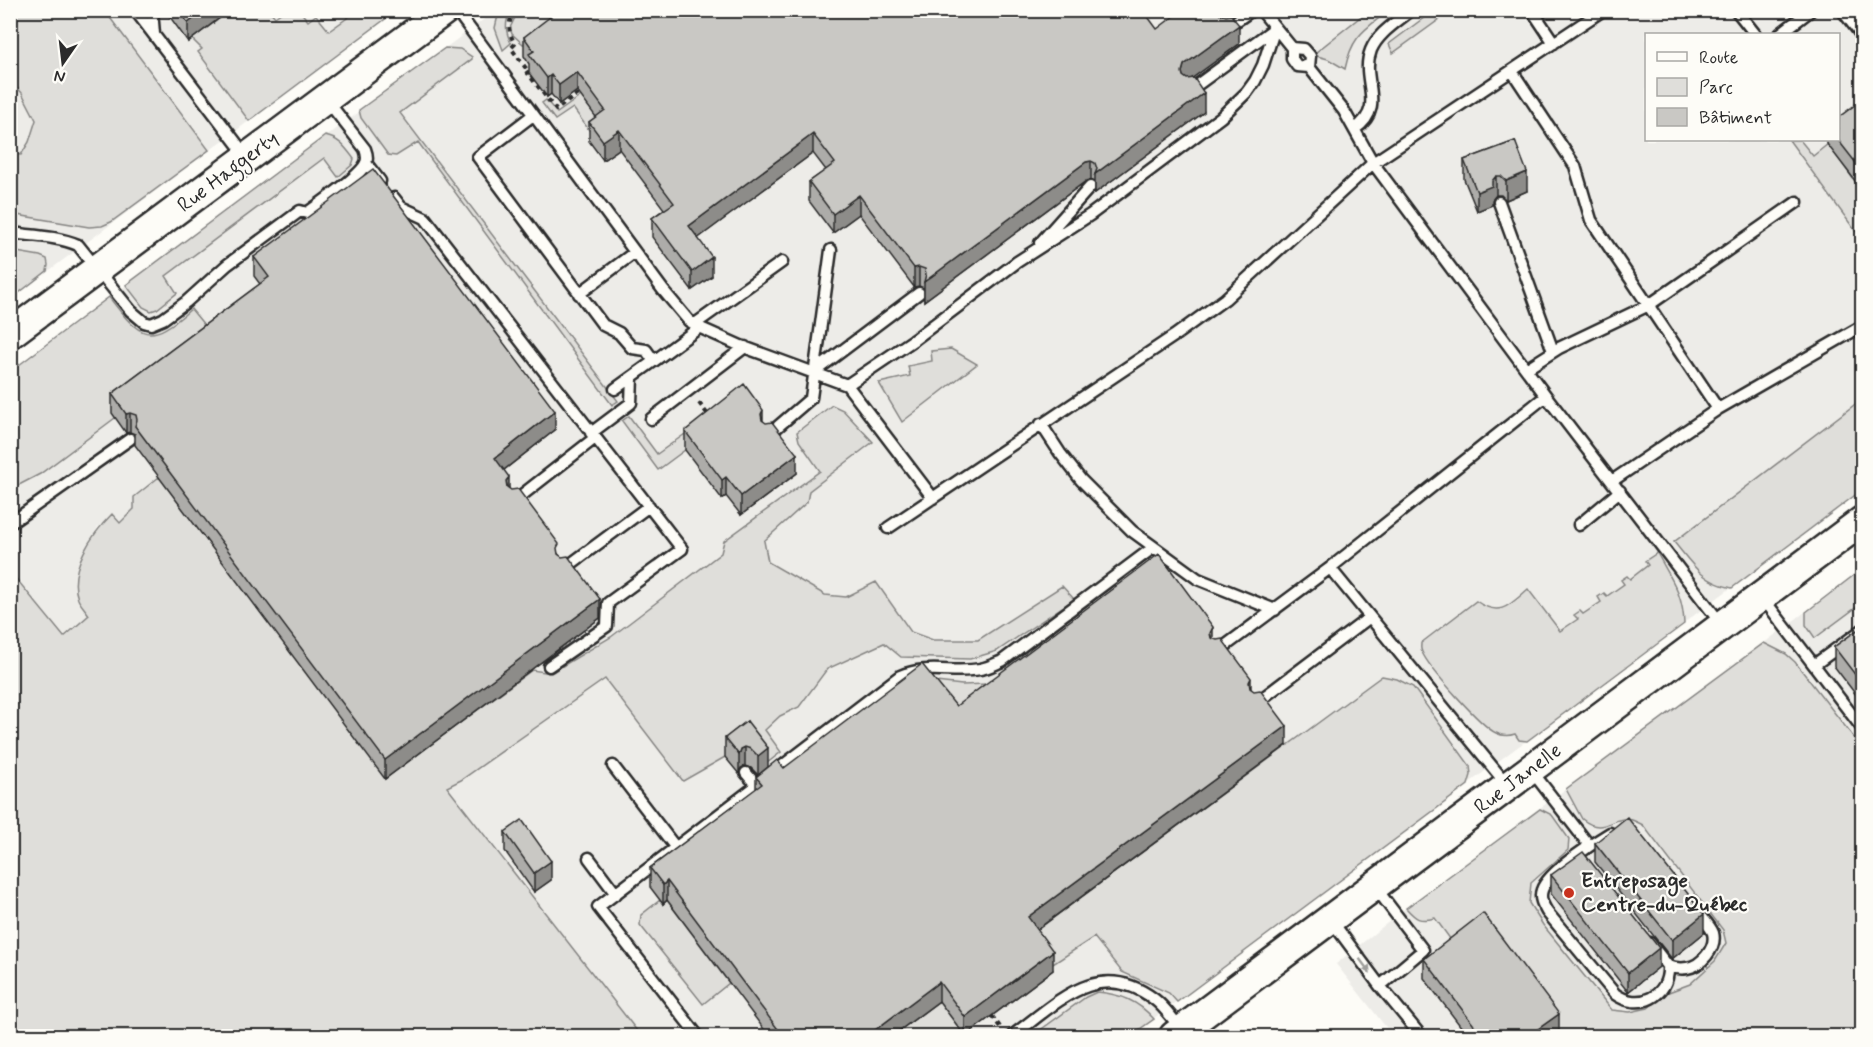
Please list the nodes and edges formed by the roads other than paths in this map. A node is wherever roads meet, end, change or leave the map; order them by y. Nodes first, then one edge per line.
1 (135, 10) edge
2 (152, 10) edge
3 (445, 10) edge
4 (456, 10) edge
5 (1252, 10) edge
6 (1261, 10) edge
7 (1411, 10) edge
8 (1532, 10) edge
9 (1603, 10) edge
10 (1736, 10) edge
11 (1811, 10) edge
12 (1842, 10) edge
13 (1227, 28) edge
14 (1275, 28) junction
15 (1754, 33) edge
16 (1781, 33) edge
17 (154, 35) junction
18 (1863, 36) edge
19 (1554, 43) junction
20 (1512, 71) junction
21 (1189, 91) edge
22 (326, 99) junction
23 (533, 115) junction
24 (1355, 129) junction
25 (248, 157) junction
26 (366, 163) junction
27 (1373, 163) junction
28 (1090, 187) dead end
29 (1499, 202) dead end
30 (1797, 202) dead end
31 (10, 233) edge
32 (831, 250) dead end
33 (634, 252) junction
34 (1029, 254) junction
35 (782, 262) dead end
36 (98, 269) junction
37 (919, 293) dead end
38 (579, 294) junction
39 (1649, 305) junction
40 (697, 326) junction
41 (1863, 326) edge
42 (10, 334) edge
43 (745, 347) junction
44 (1553, 351) junction
45 (654, 360) junction
46 (1526, 369) junction
47 (814, 372) junction
48 (632, 377) junction
49 (847, 386) junction
50 (615, 389) dead end
51 (1546, 396) junction
52 (1718, 409) junction
53 (651, 419) dead end
54 (1041, 424) junction
55 (768, 435) edge
56 (593, 436) junction
57 (130, 439) dead end
58 (1612, 481) junction
59 (1620, 491) junction
60 (933, 498) junction
61 (513, 502) edge
62 (649, 506) junction
63 (10, 521) edge
64 (1863, 521) edge
65 (1579, 525) dead end
66 (888, 528) dead end
67 (1154, 547) junction
68 (1330, 568) junction
69 (564, 569) edge
70 (1762, 597) junction
71 (1275, 610) junction
72 (1370, 617) junction
73 (1722, 626) junction
74 (1863, 630) edge
75 (1217, 652) edge
76 (1814, 665) junction
77 (549, 666) dead end
78 (1256, 703) edge
79 (1863, 728) edge
80 (613, 766) dead end
81 (1531, 770) junction
82 (746, 772) dead end
83 (757, 786) junction
84 (1508, 787) junction
85 (1623, 827) edge
86 (1589, 845) junction
87 (676, 848) junction
88 (1579, 854) junction
89 (589, 858) dead end
90 (1588, 866) edge
91 (1374, 887) junction
92 (616, 894) junction
93 (1690, 901) edge
94 (1330, 919) junction
95 (1645, 937) edge
96 (1668, 966) junction
97 (1380, 986) junction
98 (1178, 1033) edge
99 (698, 1036) edge
100 (1012, 1036) edge
101 (1421, 1036) edge

1 - 17 lane
2 - 17 lane
3 - 22 main road, Rue Haggerty
4 - 23 lane
5 - 13 lane
6 - 14 lane
7 - 24 lane
8 - 19 lane
9 - 19 lane
10 - 15 lane
11 - 16 lane
12 - 18 lane
14 - 21 lane
14 - 24 lane
14 - 34 lane
17 - 25 lane
19 - 20 lane
20 - 27 lane
20 - 39 lane
22 - 25 main road, Rue Haggerty
22 - 26 lane
23 - 33 lane
23 - 38 lane
24 - 27 lane
25 - 36 main road, Rue Haggerty
26 - 36 lane
26 - 56 lane
27 - 46 lane
27 - 54 lane
28 - 34 lane
29 - 44 lane
30 - 39 lane
31 - 36 lane
32 - 47 lane
33 - 38 lane
33 - 40 lane
34 - 49 lane
35 - 40 lane
36 - 42 main road, Rue Haggerty
37 - 47 lane
38 - 45 lane
39 - 44 lane
39 - 52 lane
40 - 43 lane
40 - 45 lane
41 - 52 lane
43 - 47 lane
43 - 53 lane
44 - 46 lane
45 - 48 lane
46 - 51 lane
47 - 49 lane
47 - 55 lane
48 - 50 lane
48 - 56 lane
49 - 60 lane
51 - 58 lane
51 - 68 lane
52 - 58 lane
54 - 60 lane
54 - 67 lane
56 - 61 lane
56 - 62 lane
57 - 63 lane
58 - 59 lane
59 - 65 lane
59 - 73 lane
60 - 66 lane
62 - 69 lane
62 - 77 lane
64 - 70 main road, Rue Janelle
67 - 71 lane
67 - 83 lane
68 - 71 lane
68 - 72 lane
70 - 73 main road, Rue Janelle
70 - 76 lane
71 - 75 lane
72 - 78 lane
72 - 84 lane
73 - 81 main road, Rue Janelle
74 - 76 lane
76 - 79 lane
80 - 87 lane
81 - 84 main road, Rue Janelle
81 - 86 lane
82 - 83 lane
83 - 87 lane
84 - 91 main road, Rue Janelle
85 - 86 lane
86 - 88 lane
87 - 92 lane
88 - 90 lane
88 - 96 lane
89 - 92 lane
91 - 94 main road, Rue Janelle
91 - 97 lane
92 - 99 lane
93 - 96 lane
94 -> 97 lane
94 - 98 main road, Rue Janelle
95 - 96 lane
97 - 101 lane
98 - 100 lane

